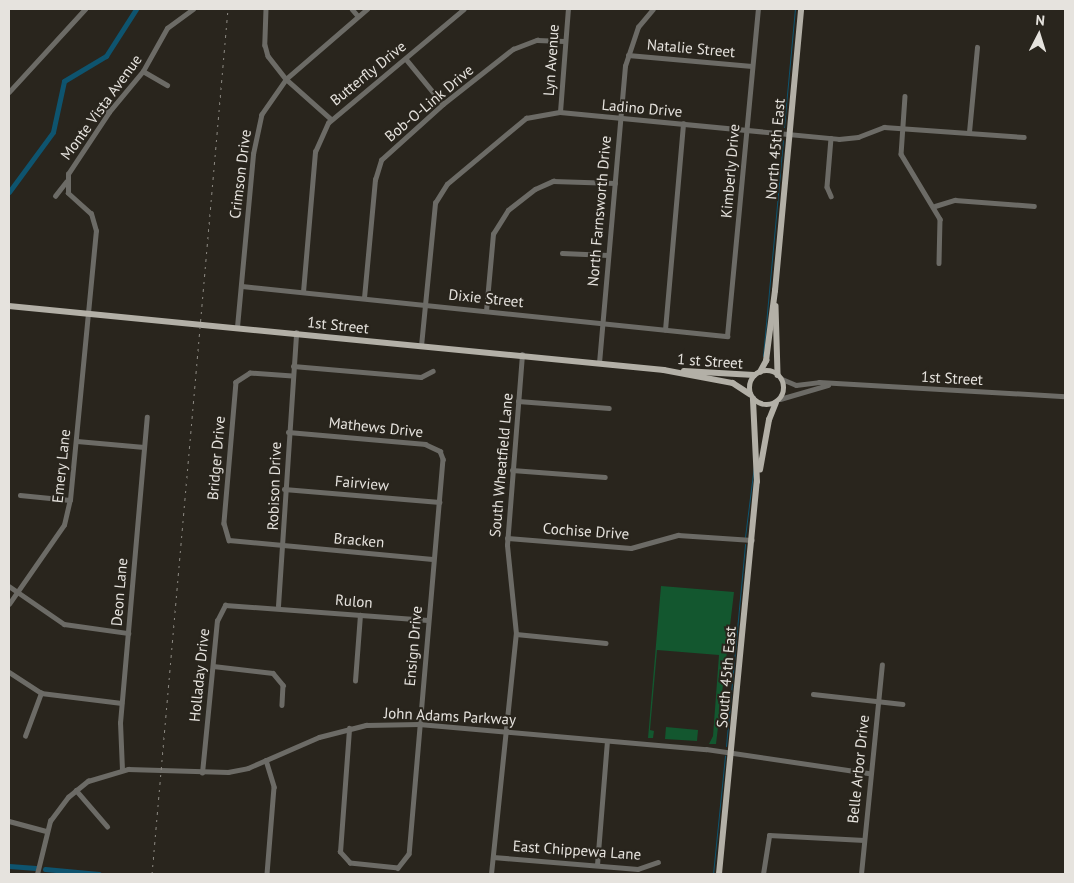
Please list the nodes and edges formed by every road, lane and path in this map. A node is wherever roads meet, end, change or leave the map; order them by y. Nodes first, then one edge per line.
1 (86, 9) edge
2 (193, 9) edge
3 (266, 9) edge
4 (352, 9) edge
5 (367, 9) edge
6 (464, 9) edge
7 (568, 9) edge
8 (653, 9) edge
9 (758, 9) edge
10 (801, 9) edge
11 (358, 16) junction
12 (564, 41) junction
13 (977, 47) dead end
14 (628, 55) junction
15 (406, 58) junction
16 (752, 66) junction
17 (143, 71) junction
18 (286, 79) junction
19 (168, 85) dead end
20 (9, 92) edge
21 (906, 96) dead end
22 (443, 104) junction
23 (101, 106) dead end
24 (109, 112) junction
25 (560, 112) junction
26 (620, 118) junction
27 (331, 119) junction
28 (684, 124) junction
29 (902, 127) junction
30 (746, 129) junction
31 (969, 132) junction
32 (789, 134) junction
33 (1024, 137) dead end
34 (831, 138) junction
35 (66, 182) junction
36 (614, 183) junction
37 (55, 196) dead end
38 (831, 196) dead end
39 (935, 206) junction
40 (1034, 206) dead end
41 (562, 253) dead end
42 (608, 255) junction
43 (939, 262) dead end
44 (242, 286) junction
45 (775, 291) junction
46 (303, 292) junction
47 (364, 298) junction
48 (425, 305) junction
49 (9, 306) edge
50 (486, 311) junction
51 (86, 314) junction
52 (602, 322) junction
53 (237, 327) junction
54 (665, 330) junction
55 (296, 333) junction
56 (728, 336) joint
57 (420, 346) junction
58 (522, 355) junction
59 (598, 363) junction
60 (293, 366) junction
61 (664, 370) junction
62 (433, 371) dead end
63 (757, 373) junction
64 (292, 376) junction
65 (780, 377) junction
66 (837, 384) junction
67 (1065, 396) edge
68 (752, 397) junction
69 (518, 401) junction
70 (778, 401) junction
71 (610, 408) dead end
72 (147, 417) dead end
73 (288, 432) junction
74 (77, 441) junction
75 (144, 447) junction
76 (512, 470) junction
77 (443, 471) joint
78 (605, 477) dead end
79 (758, 482) junction
80 (284, 489) junction
81 (20, 495) dead end
82 (70, 500) junction
83 (439, 502) junction
84 (507, 538) junction
85 (752, 540) junction
86 (284, 546) junction
87 (432, 559) junction
88 (9, 586) edge
89 (18, 592) junction
90 (9, 604) edge
91 (278, 606) junction
92 (360, 615) junction
93 (427, 620) junction
94 (128, 633) junction
95 (516, 634) junction
96 (606, 643) dead end
97 (213, 666) junction
98 (882, 666) dead end
99 (9, 672) edge
100 (355, 681) dead end
101 (40, 693) junction
102 (814, 694) dead end
103 (878, 702) junction
104 (122, 703) junction
105 (902, 704) dead end
106 (282, 705) dead end
107 (419, 724) junction
108 (349, 728) junction
109 (504, 731) junction
110 (25, 736) dead end
111 (606, 741) junction
112 (732, 751) junction
113 (266, 760) junction
114 (122, 770) junction
115 (202, 773) junction
116 (869, 773) junction
117 (76, 790) junction
118 (9, 821) edge
119 (107, 826) dead end
120 (47, 831) junction
121 (864, 840) junction
122 (493, 857) junction
123 (658, 862) dead end
124 (597, 865) junction
125 (37, 874) edge
126 (266, 874) edge
127 (491, 874) edge
128 (719, 874) edge
129 (763, 874) edge
130 (861, 874) edge

1 - 20 street
2 - 17 street, Monte Vista Avenue
3 - 18 street
4 - 11 street
5 - 11 street, Crimson Drive
6 - 15 street, Butterfly Drive
7 - 12 street, Lyn Avenue
8 - 14 street, North Farnsworth Drive
9 - 16 street, Kimberly Drive
10 - 32 main road, North 45th East
11 - 18 street, Crimson Drive
12 - 22 street, Bob-O-Link Drive
12 - 25 street, Lyn Avenue
13 - 31 street
14 - 16 street, Natalie Street
14 - 26 street, North Farnsworth Drive
15 - 22 street
15 - 27 street, Butterfly Drive
16 - 30 street, Kimberly Drive
17 - 19 street
17 - 24 street, Monte Vista Avenue
18 - 27 street
18 - 44 street, Crimson Drive
21 - 29 street
22 - 47 street, Bob-O-Link Drive
23 - 24 street
24 - 35 street, Monte Vista Avenue
25 - 26 street, Ladino Drive
25 - 48 street, Ladino Drive
26 - 28 street, Ladino Drive
26 - 36 street, North Farnsworth Drive
27 - 46 street, Butterfly Drive
28 - 30 street, Ladino Drive
28 - 54 street
29 - 31 street, Ladino Drive
29 - 34 street, Ladino Drive
29 - 39 street
30 - 32 street, Ladino Drive
30 - 56 street, Kimberly Drive
31 - 33 street, Ladino Drive
32 - 34 street, Ladino Drive
32 - 45 main road, North 45th East
34 - 38 street
35 - 37 street
35 - 51 street, Monte Vista Avenue
36 - 42 street, North Farnsworth Drive
36 - 50 street
39 - 40 street
39 - 43 street
41 - 42 street
42 - 52 street, North Farnsworth Drive
44 - 46 street, Dixie Street
44 - 53 street, Crimson Drive
45 - 63 main road, North 45th East
45 - 65 main road, North 45th East
46 - 47 street, Dixie Street
47 - 48 street, Dixie Street
48 - 50 street, Dixie Street
48 - 57 street, Ladino Drive
49 - 51 main road, 1st Street
50 - 52 street, Dixie Street
51 - 53 main road, 1st Street
51 - 74 street, Emery Lane
52 - 54 street, Dixie Street
52 - 59 street, North Farnsworth Drive
53 - 55 main road, 1st Street
54 - 56 street, Dixie Street
55 - 57 main road, 1st Street
55 - 60 street, Robison Drive
57 - 58 main road, 1st Street
58 - 59 main road, 1st Street
58 - 69 street, South Wheatfield Lane
59 - 61 main road, 1st Street
60 - 62 street
60 - 64 street, Robison Drive
61 - 63 main road, 1 st Street
61 - 68 main road, 1 st Street
63 - 65 main road
63 - 68 main road
64 - 73 street, Robison Drive
64 - 86 street, Bridger Drive
65 - 66 street, 1st Street
65 - 70 main road
66 - 67 street, 1st Street
66 - 70 street, 1st Street
68 - 70 main road
68 - 79 main road, South 45th East
69 - 71 street
69 - 76 street, South Wheatfield Lane
70 - 79 main road, South 45th East
72 - 75 street, Deon Lane
73 - 77 street, Mathews Drive
73 - 80 street, Robison Drive
74 - 75 street
74 - 82 street, Emery Lane
75 - 94 street, Deon Lane
76 - 78 street
76 - 84 street, South Wheatfield Lane
77 - 83 street, Ensign Drive
79 - 85 main road, South 45th East
80 - 83 street, Fairview
80 - 86 street, Robison Drive
81 - 82 street
82 - 89 street, Emery Lane
83 - 87 street, Ensign Drive
84 - 85 street, Cochise Drive
84 - 95 street, South Wheatfield Lane
85 - 112 main road, South 45th East
86 - 87 street, Bracken
86 - 91 street, Robison Drive
87 - 93 street, Ensign Drive
88 - 89 street
89 - 90 street, Emery Lane
89 - 94 street
91 - 92 street, Rulon
91 - 97 street, Holladay Drive
92 - 93 street, Rulon
92 - 100 street
93 - 107 street, Ensign Drive
94 - 104 street, Deon Lane
95 - 96 street
95 - 109 street, South Wheatfield Lane
97 - 106 street
97 - 115 street, Holladay Drive
98 - 103 street, Belle Arbor Drive
99 - 101 street
101 - 104 street
101 - 110 street
102 - 103 street
103 - 105 street
103 - 116 street, Belle Arbor Drive
104 - 114 street, Deon Lane
107 - 108 street, John Adams Parkway
107 - 108 street, Ensign Drive
107 - 109 street, John Adams Parkway
108 - 113 street, John Adams Parkway
109 - 111 street, John Adams Parkway
109 - 122 street, South Wheatfield Lane
111 - 112 street, John Adams Parkway
111 - 124 street
112 - 116 street, John Adams Parkway
112 - 128 main road, South 45th East
113 - 115 street, John Adams Parkway
113 - 126 street
114 - 115 street, John Adams Parkway
114 - 117 street, John Adams Parkway
116 - 121 street, Belle Arbor Drive
117 - 119 street
117 - 120 street, John Adams Parkway
118 - 120 street
120 - 125 street, John Adams Parkway
121 - 129 street
121 - 130 street, Belle Arbor Drive
122 - 124 street, East Chippewa Lane
122 - 127 street, South Wheatfield Lane
123 - 124 street, East Chippewa Lane

